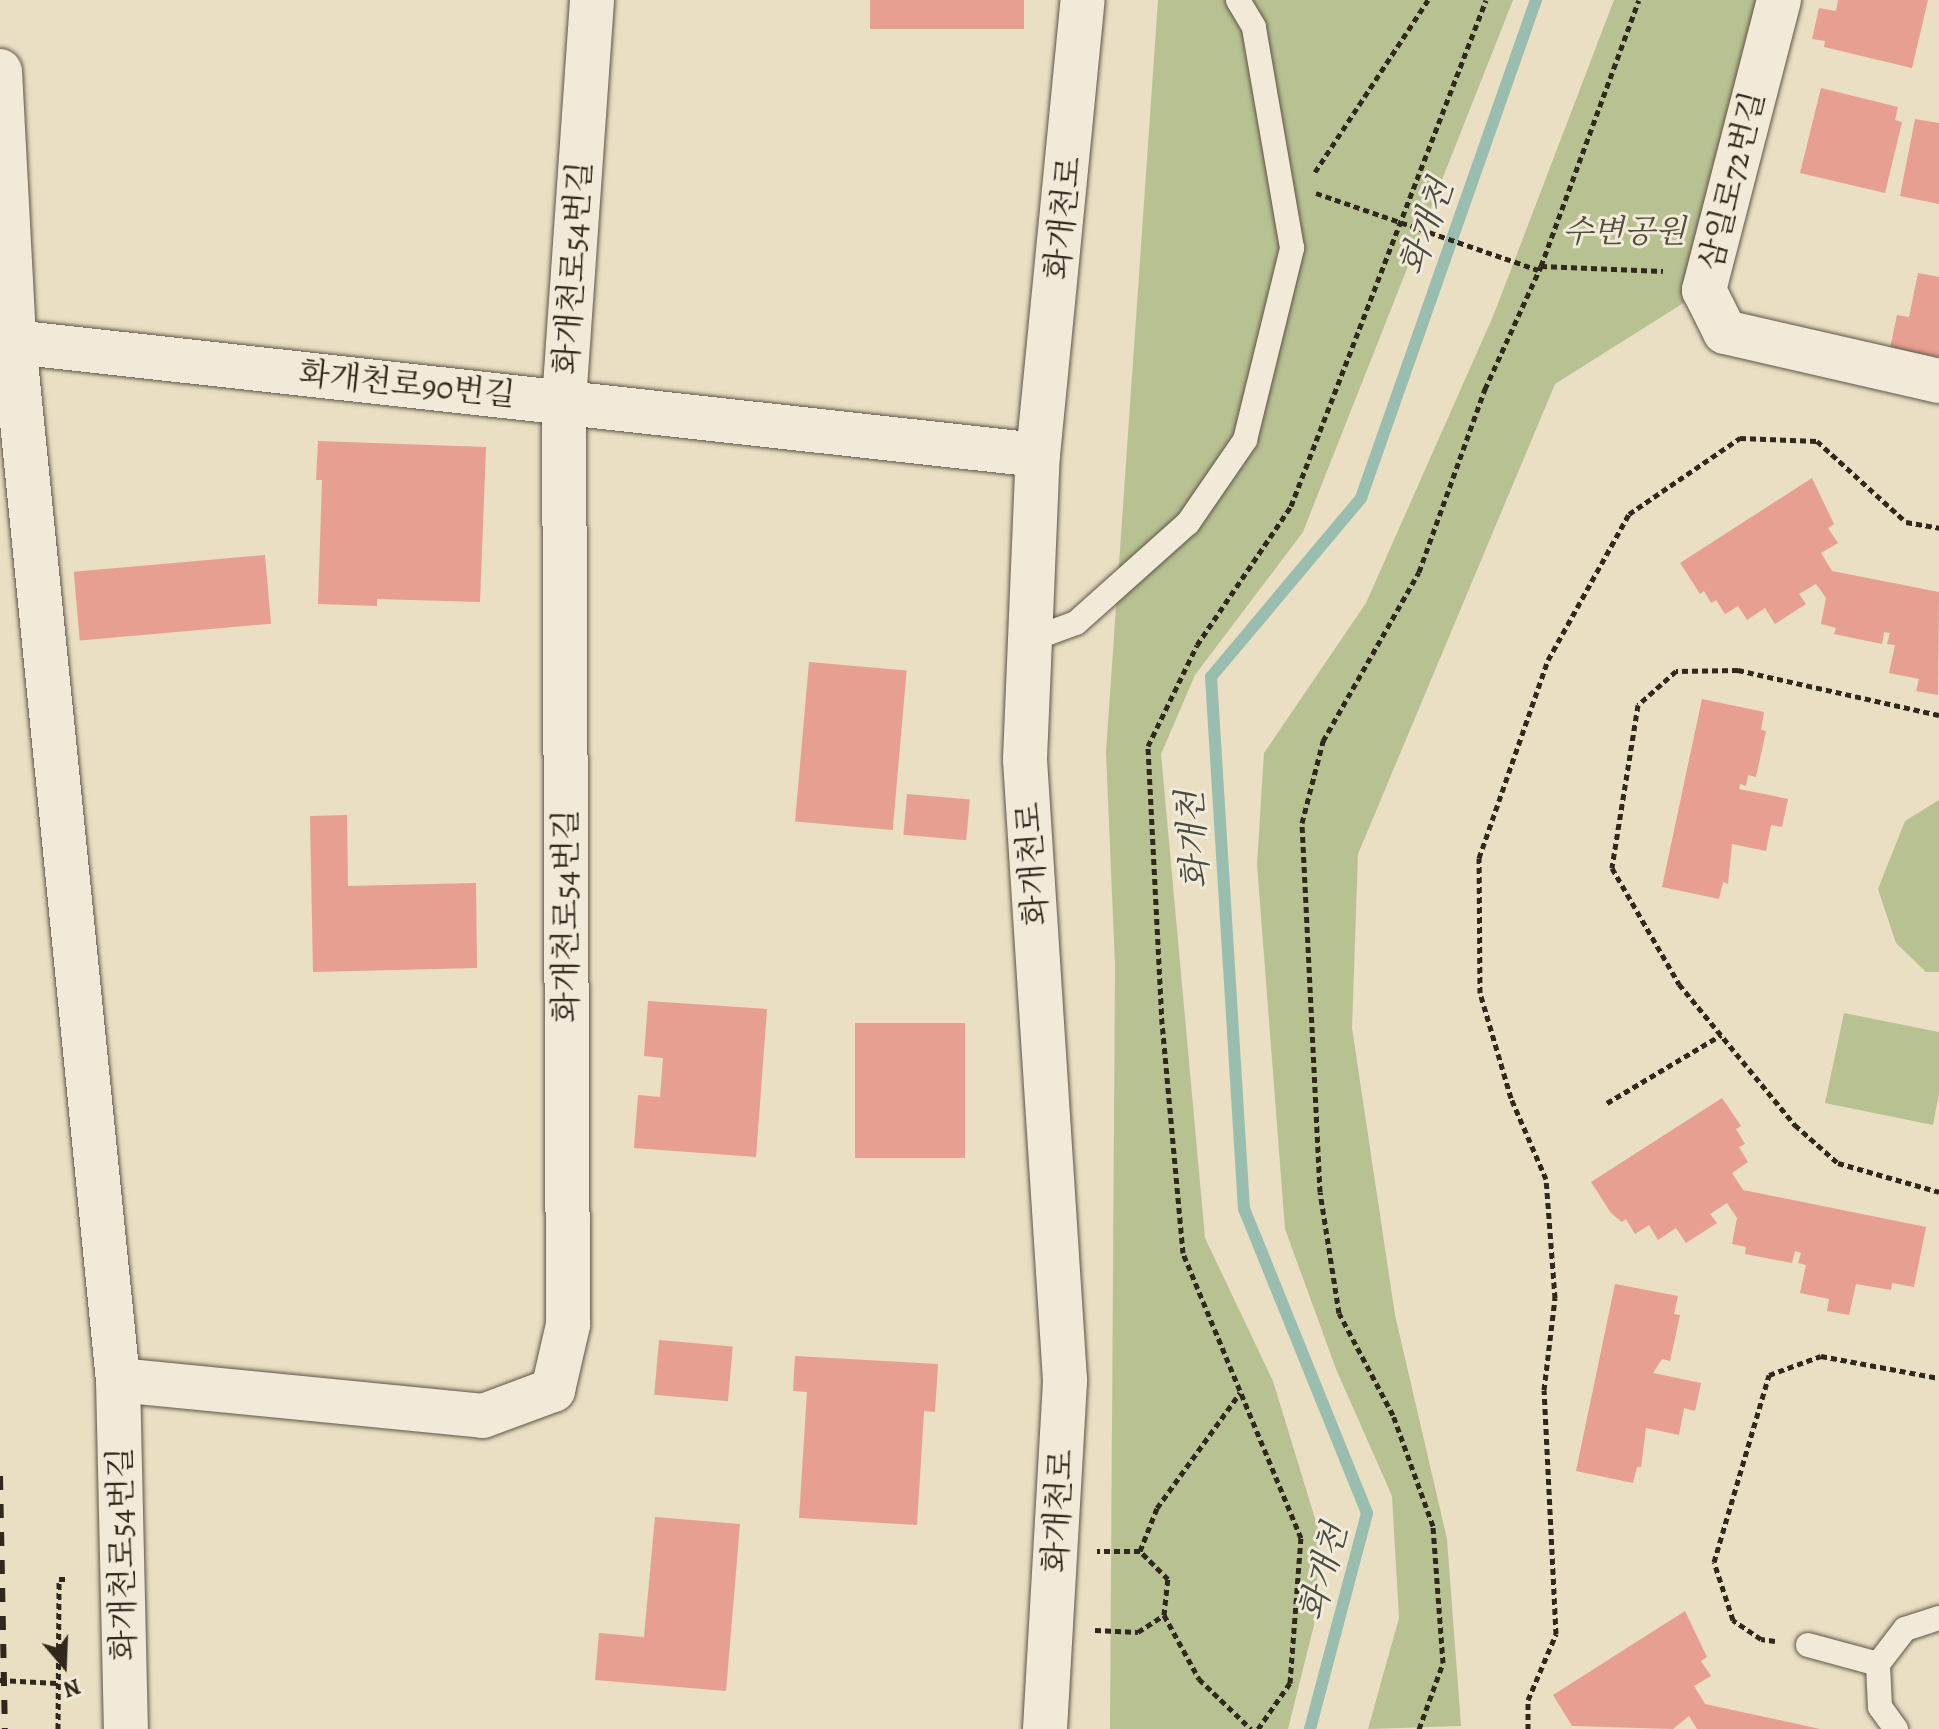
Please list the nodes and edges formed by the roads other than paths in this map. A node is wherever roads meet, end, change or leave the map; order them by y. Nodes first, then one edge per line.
1 (592, 0) edge
2 (1083, 0) edge
3 (1238, 0) edge
4 (1779, 0) edge
5 (0, 71) edge
6 (14, 342) junction
7 (1939, 381) edge
8 (564, 401) junction
9 (1038, 455) junction
10 (1027, 641) junction
11 (118, 1380) junction
12 (1939, 1618) edge
13 (1808, 1645) road end
14 (1878, 1664) junction
15 (126, 1729) edge
16 (1045, 1729) edge
17 (1896, 1729) edge

1 - 8 street, 화개천로54번길
2 - 9 street, 화개천로
3 - 10 lane
4 - 7 street, 삼일로72번길
5 - 6 street, 화개천로54번길
6 - 8 street, 화개천로90번길
6 - 11 street, 화개천로54번길
8 - 9 street, 화개천로90번길
8 - 11 street, 화개천로54번길
9 - 10 street, 화개천로
10 - 16 street, 화개천로
11 - 15 street, 화개천로54번길
12 - 14 lane
13 - 14 lane
14 - 17 lane

